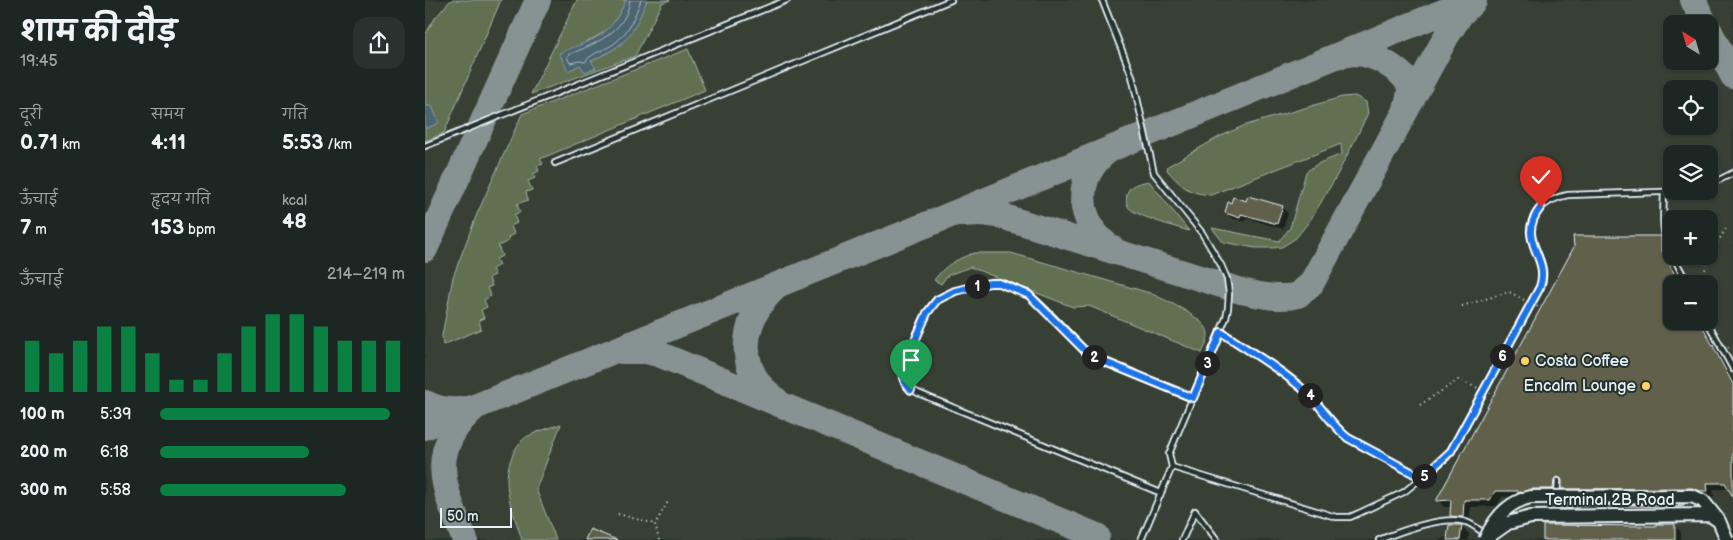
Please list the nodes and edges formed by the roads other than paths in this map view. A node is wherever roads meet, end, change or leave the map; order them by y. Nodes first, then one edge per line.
1 (787, 0) edge
2 (951, 0) edge
3 (1102, 0) edge
4 (425, 146) edge
5 (555, 163) dead end
6 (1733, 173) edge
7 (1718, 180) edge
8 (1663, 193) edge
9 (1712, 330) edge
10 (1221, 332) junction
11 (1733, 369) edge
12 (1193, 398) junction
13 (1172, 467) junction
14 (1422, 478) junction
15 (1558, 481) dead end
16 (1161, 493) junction
17 (1557, 497) junction
18 (1719, 520) junction
19 (1141, 540) edge
20 (1182, 540) edge
21 (1217, 540) edge
22 (1379, 540) edge
23 (1485, 540) edge
24 (1493, 540) edge
25 (1727, 540) edge

1 - 4 lane
2 - 5 lane
3 - 10 lane
6 - 7 lane
8 - 14 lane
9 - 11 lane
10 - 12 lane
10 - 14 lane
12 - 13 lane
12 - 16 lane
13 - 14 lane
13 - 16 lane
15 - 17 lane
16 - 19 lane
17 - 18 main road, bridge
17 - 23 main road, bridge
18 - 23 main road, Terminal 2B Road, bridge
18 - 25 main road, bridge
20 - 21 lane
22 - 24 lane

